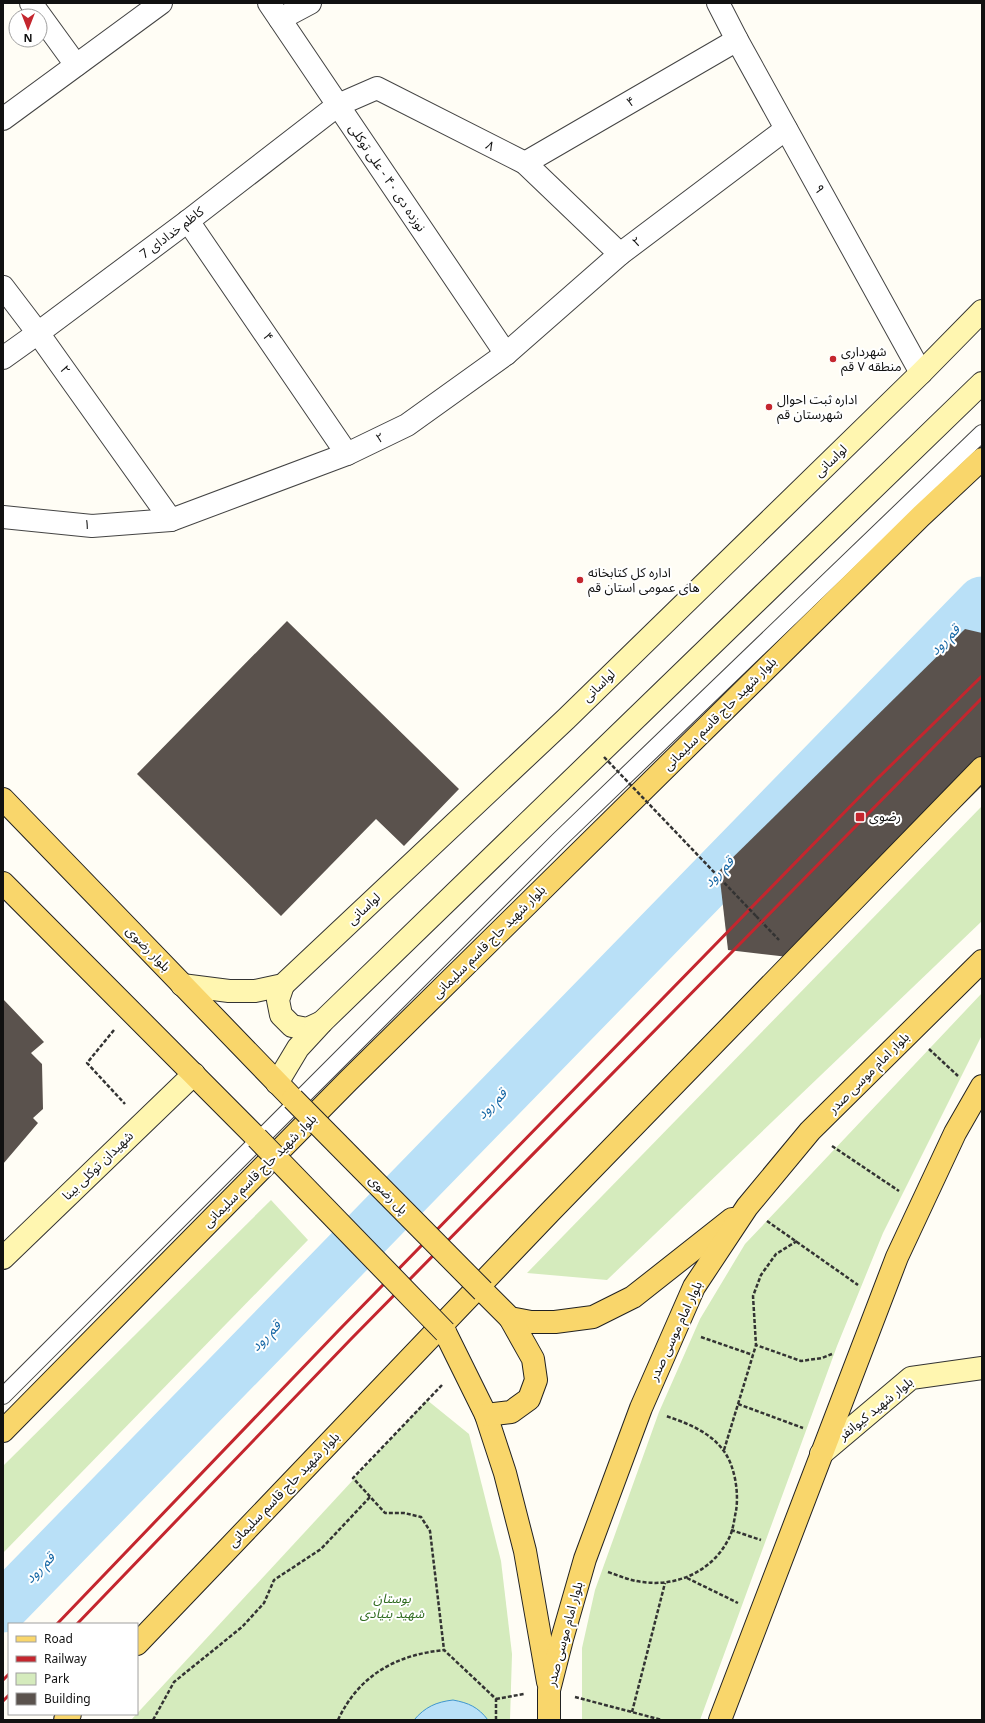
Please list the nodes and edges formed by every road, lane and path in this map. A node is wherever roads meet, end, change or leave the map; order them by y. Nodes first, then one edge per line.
1 (31, 3) edge
2 (161, 3) edge
3 (310, 3) edge
4 (718, 3) edge
5 (274, 11) edge
6 (737, 40) junction
7 (76, 65) junction
8 (338, 105) junction
9 (3, 119) edge
10 (786, 129) junction
11 (525, 164) junction
12 (188, 221) junction
13 (620, 254) junction
14 (3, 287) edge
15 (982, 311) edge
16 (38, 333) junction
17 (506, 354) junction
18 (3, 358) edge
19 (921, 374) junction
20 (982, 383) edge
21 (982, 433) edge
22 (347, 454) junction
23 (982, 459) edge
24 (3, 517) edge
25 (171, 520) junction
26 (604, 757) dead end
27 (982, 768) edge
28 (3, 799) edge
29 (3, 883) edge
30 (797, 957) junction
31 (982, 961) edge
32 (182, 985) junction
33 (283, 985) junction
34 (130, 1010) junction
35 (322, 1022) junction
36 (910, 1032) junction
37 (194, 1074) junction
38 (277, 1083) junction
39 (980, 1090) edge
40 (293, 1099) joint
41 (143, 1123) junction
42 (810, 1131) junction
43 (921, 1206) junction
44 (747, 1207) junction
45 (797, 1241) junction
46 (3, 1258) edge
47 (880, 1300) junction
48 (510, 1318) junction
49 (676, 1328) junction
50 (866, 1337) junction
51 (756, 1346) junction
52 (753, 1355) junction
53 (462, 1365) junction
54 (982, 1368) edge
55 (3, 1396) edge
56 (738, 1404) junction
57 (641, 1408) junction
58 (486, 1415) junction
59 (3, 1431) edge
60 (724, 1450) junction
61 (821, 1454) junction
62 (370, 1497) junction
63 (731, 1530) junction
64 (786, 1548) junction
65 (585, 1559) junction
66 (686, 1578) junction
67 (665, 1583) junction
68 (761, 1613) junction
69 (138, 1643) edge
70 (444, 1650) junction
71 (549, 1690) junction
72 (632, 1712) junction
73 (153, 1720) edge
74 (338, 1720) edge
75 (496, 1720) edge
76 (549, 1720) edge
77 (662, 1720) edge
78 (720, 1720) edge

1 - 7 street
2 - 7 street
3 - 5 street
4 - 6 street, ۹
5 - 8 street, نوزده دی ۴۰ - علی توکلی
6 - 10 street, ۹
6 - 11 street, ۴
7 - 9 street
8 - 11 street, ۸
8 - 12 street, 7 کاظم خدادای
8 - 17 street, نوزده دی ۴۰ - علی توکلی
10 - 13 street, ۲
10 - 19 street, ۹
11 - 13 street, ۸
12 - 16 street, 7 کاظم خدادای
12 - 22 street, ۴
13 - 17 street, ۲
14 - 16 street, ۲
15 - 19 main road, لواسانی
16 - 18 street, 7 کاظم خدادای
16 - 25 street, ۲
17 - 22 street, ۲
19 - 33 main road, لواسانی
20 - 35 main road
21 - 55 lane
22 - 25 street, ۲
23 - 59 main road, بلوار شهید حاج قاسم سلیمانی
24 - 25 street, ۱
26 - 30 path, bridge
27 - 30 main road, بلوار شهید حاج قاسم سلیمانی
28 - 32 main road, بلوار رضوی
29 - 34 main road
30 - 69 main road, بلوار شهید حاج قاسم سلیمانی
31 - 36 main road, بلوار امام موسی صدر
32 - 33 main road
32 - 38 main road, بلوار رضوی
33 - 35 main road
34 - 37 main road
34 - 41 path
35 - 38 main road
36 - 39 path
36 - 42 main road, بلوار امام موسی صدر
37 - 41 main road, شهیدان توکلی بینا
37 - 53 main road, bridge
38 - 40 main road, بلوار رضوی
39 - 43 main road
40 - 48 main road, پل رضوی, bridge
41 - 46 main road, شهیدان توکلی بینا
42 - 43 path
42 - 44 main road, بلوار امام موسی صدر
43 - 47 main road
44 - 45 path
44 - 48 main road
44 - 49 main road, بلوار امام موسی صدر
45 - 47 path
45 - 51 path
47 - 50 main road
48 - 58 main road, پل رضوی
49 - 52 path
49 - 57 main road, بلوار امام موسی صدر
50 - 51 path
50 - 61 main road
51 - 52 path
52 - 56 path
53 - 58 main road
53 - 62 path
54 - 61 main road, بلوار شهید کیوانفر
56 - 60 path
56 - 61 path
57 - 60 path
57 - 65 main road, بلوار امام موسی صدر
58 - 71 main road
60 - 63 path
61 - 64 main road
62 - 70 path
62 - 73 path
63 - 64 path
63 - 66 path
64 - 68 main road
65 - 67 path
65 - 71 main road, بلوار امام موسی صدر
66 - 67 path
66 - 68 path
67 - 72 path
68 - 78 main road
70 - 74 path
70 - 75 path
71 - 72 path
71 - 76 main road, بلوار امام موسی صدر
72 - 77 path

